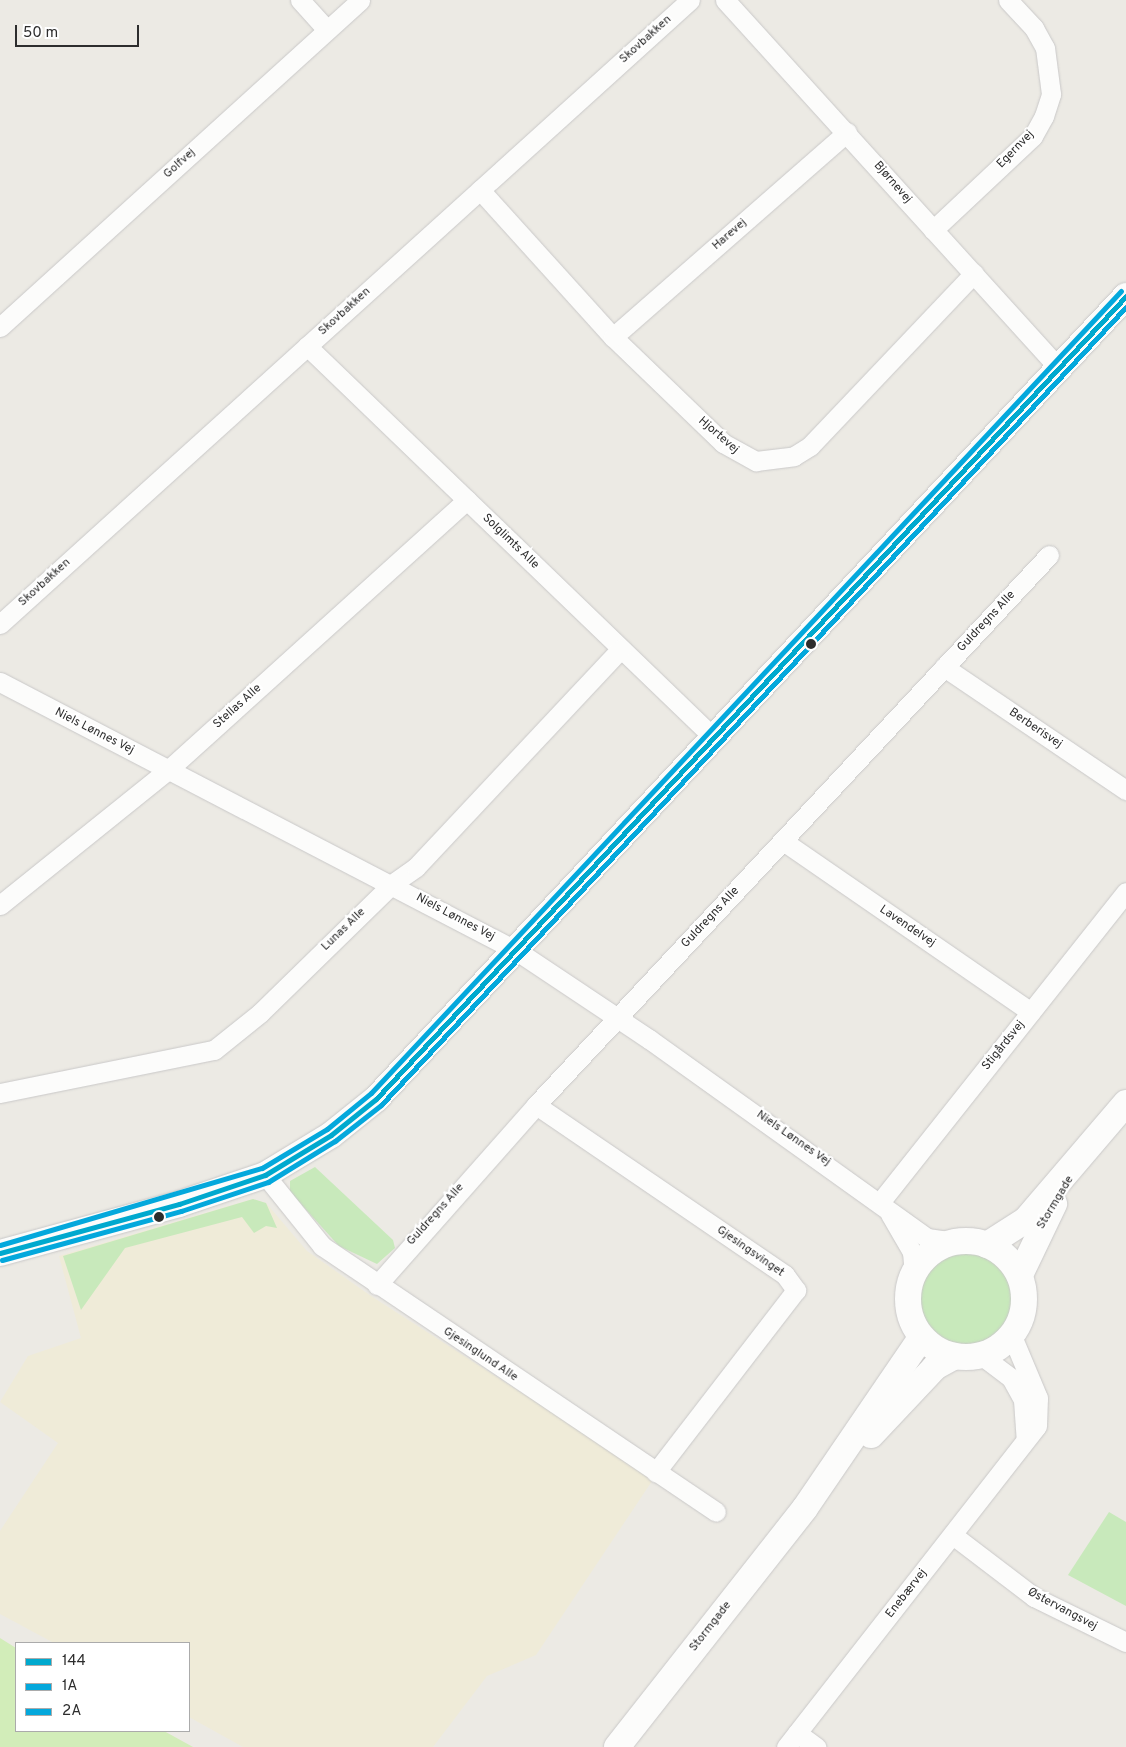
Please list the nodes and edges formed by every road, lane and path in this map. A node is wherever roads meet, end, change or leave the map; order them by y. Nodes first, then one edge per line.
1 (300, 0) edge
2 (360, 0) edge
3 (690, 0) edge
4 (726, 0) edge
5 (1008, 0) edge
6 (326, 30) junction
7 (847, 132) junction
8 (480, 190) junction
9 (933, 230) junction
10 (974, 272) junction
11 (1126, 296) edge
12 (0, 327) edge
13 (613, 338) junction
14 (307, 346) junction
15 (1058, 367) junction
16 (468, 500) junction
17 (1049, 555) dead end
18 (0, 624) edge
19 (621, 649) junction
20 (944, 667) junction
21 (0, 682) edge
22 (713, 737) junction
23 (168, 770) junction
24 (1126, 790) edge
25 (783, 840) junction
26 (392, 884) junction
27 (1126, 892) edge
28 (0, 905) edge
29 (517, 951) junction
30 (1031, 1012) junction
31 (618, 1018) junction
32 (0, 1093) edge
33 (1126, 1103) edge
34 (536, 1106) junction
35 (1100, 1135) junction
36 (265, 1175) junction
37 (880, 1201) junction
38 (955, 1242) junction
39 (988, 1245) junction
40 (0, 1253) edge
41 (914, 1273) junction
42 (1020, 1275) junction
43 (377, 1285) junction
44 (1012, 1336) junction
45 (921, 1338) junction
46 (982, 1356) junction
47 (953, 1357) junction
48 (1026, 1440) junction
49 (656, 1472) junction
50 (804, 1508) junction
51 (716, 1512) dead end
52 (954, 1536) junction
53 (1126, 1642) edge
54 (792, 1740) edge
55 (617, 1747) edge
56 (816, 1747) edge

1 - 6 street
2 - 6 street, Golfvej
3 - 8 street, Skovbakken
4 - 7 street, Bjørnevej
5 - 9 street, Egernvej
6 - 12 street, Golfvej
7 - 9 street, Bjørnevej
7 - 13 street, Harevej
8 - 13 street, Hjortevej
8 - 14 street, Skovbakken
9 - 10 street, Bjørnevej
10 - 13 street, Hjortevej
10 - 15 street, Bjørnevej
11 - 15 street
14 - 16 street, Solglimts Alle
14 - 18 street, Skovbakken
15 - 22 street
16 - 19 street, Solglimts Alle
16 - 23 street, Stellas Alle
17 - 20 street, Guldregns Alle
19 - 22 street, Solglimts Alle
19 - 26 street, Lunas Alle
20 - 24 street, Berberisvej
20 - 25 street, Guldregns Alle
21 - 23 street, Niels Lønnes Vej
22 - 29 street
23 - 26 street, Niels Lønnes Vej
23 - 28 street, Stellas Alle
25 - 30 street, Lavendelvej
25 - 31 street, Guldregns Alle
26 - 29 street, Niels Lønnes Vej
26 - 32 street, Lunas Alle
27 - 30 street, Stigårdsvej
29 - 31 street, Niels Lønnes Vej
29 - 36 street
30 - 37 street, Stigårdsvej
31 - 34 street, Guldregns Alle
31 - 37 street, Niels Lønnes Vej
33 - 35 street, Stormgade
34 - 43 street, Guldregns Alle
34 - 49 street, Gjesingsvinget
35 - 39 street, Stormgade
35 - 42 street, Stormgade
36 - 40 street
36 - 43 street, Gjesinglund Alle
37 - 38 street, Niels Lønnes Vej
37 - 41 street, Niels Lønnes Vej
38 - 39 street
38 - 41 street
39 - 42 street
41 - 45 street
42 - 44 street
43 - 49 street, Gjesinglund Alle
44 - 46 street
44 - 48 street, Enebærvej
45 - 47 street
45 - 50 street, Stormgade
46 - 47 street
46 - 48 street
47 - 50 street, Stormgade
48 - 52 street, Enebærvej
49 - 51 street, Gjesinglund Alle
50 - 55 street, Stormgade
52 - 53 street, Østervangsvej
52 - 54 street, Enebærvej
54 - 56 street

